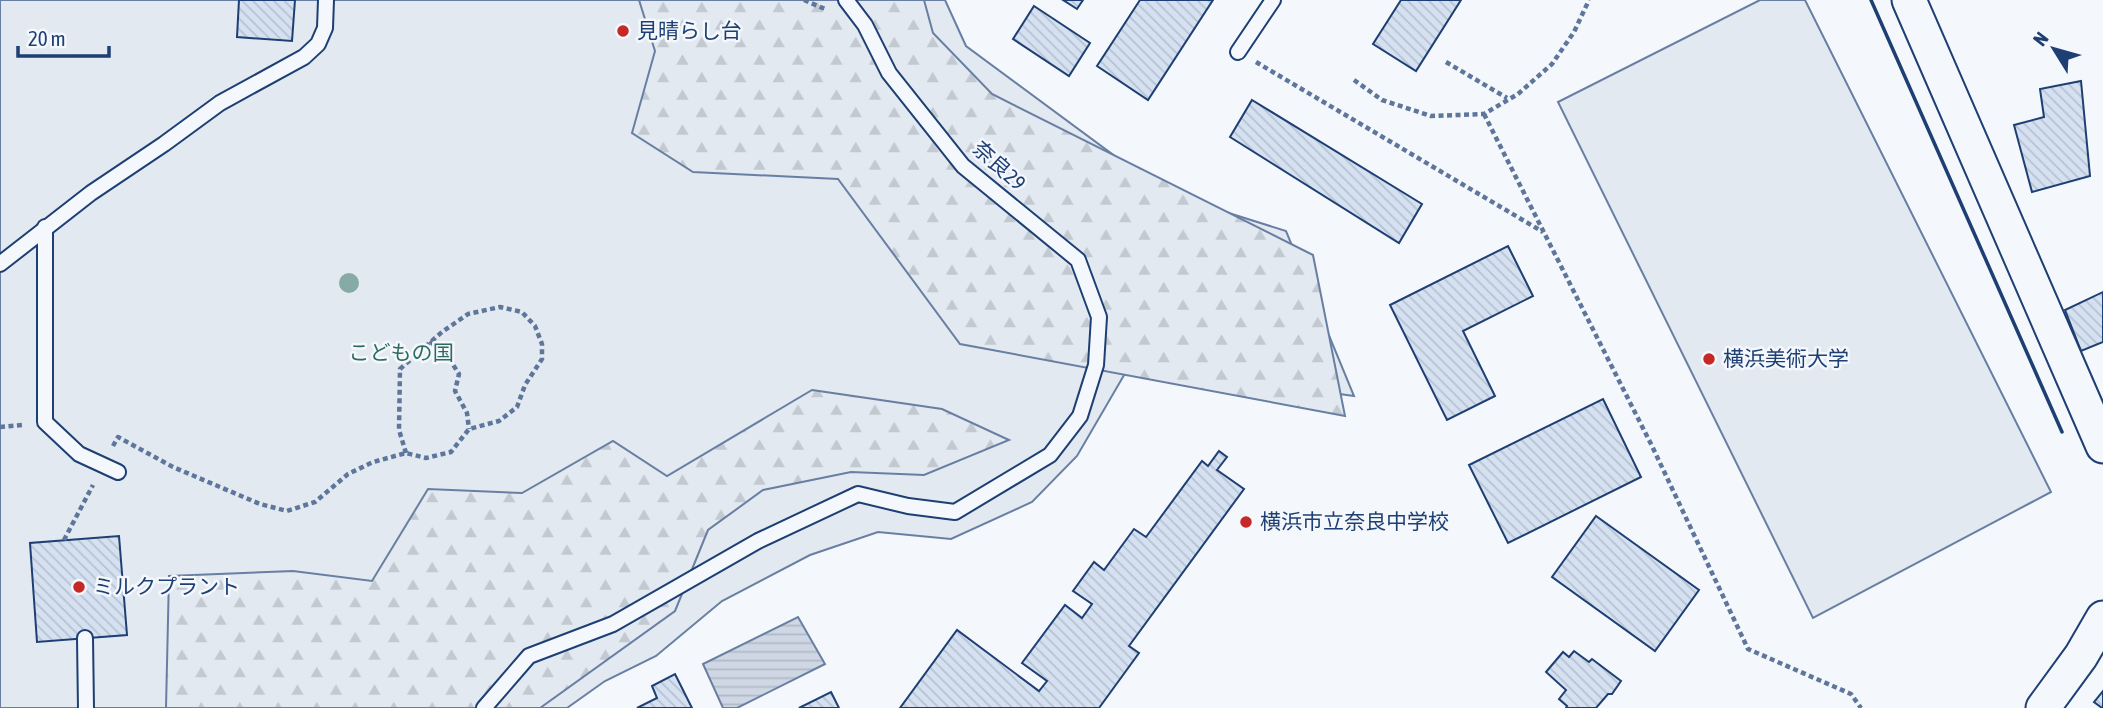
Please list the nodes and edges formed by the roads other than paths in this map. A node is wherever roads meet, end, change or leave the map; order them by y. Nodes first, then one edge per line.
1 (326, 0) edge
2 (846, 0) edge
3 (1273, 0) edge
4 (1909, 0) edge
5 (1238, 52) road end
6 (45, 227) junction
7 (0, 264) edge
8 (2103, 446) edge
9 (118, 472) dead end
10 (2103, 618) edge
11 (85, 638) dead end
12 (86, 708) edge
13 (484, 708) edge
14 (2043, 708) edge

1 - 6 lane
2 - 13 lane, 奈良29
3 - 5 lane
4 - 8 street
6 - 7 lane
6 - 9 lane
10 - 14 street
11 - 12 lane

